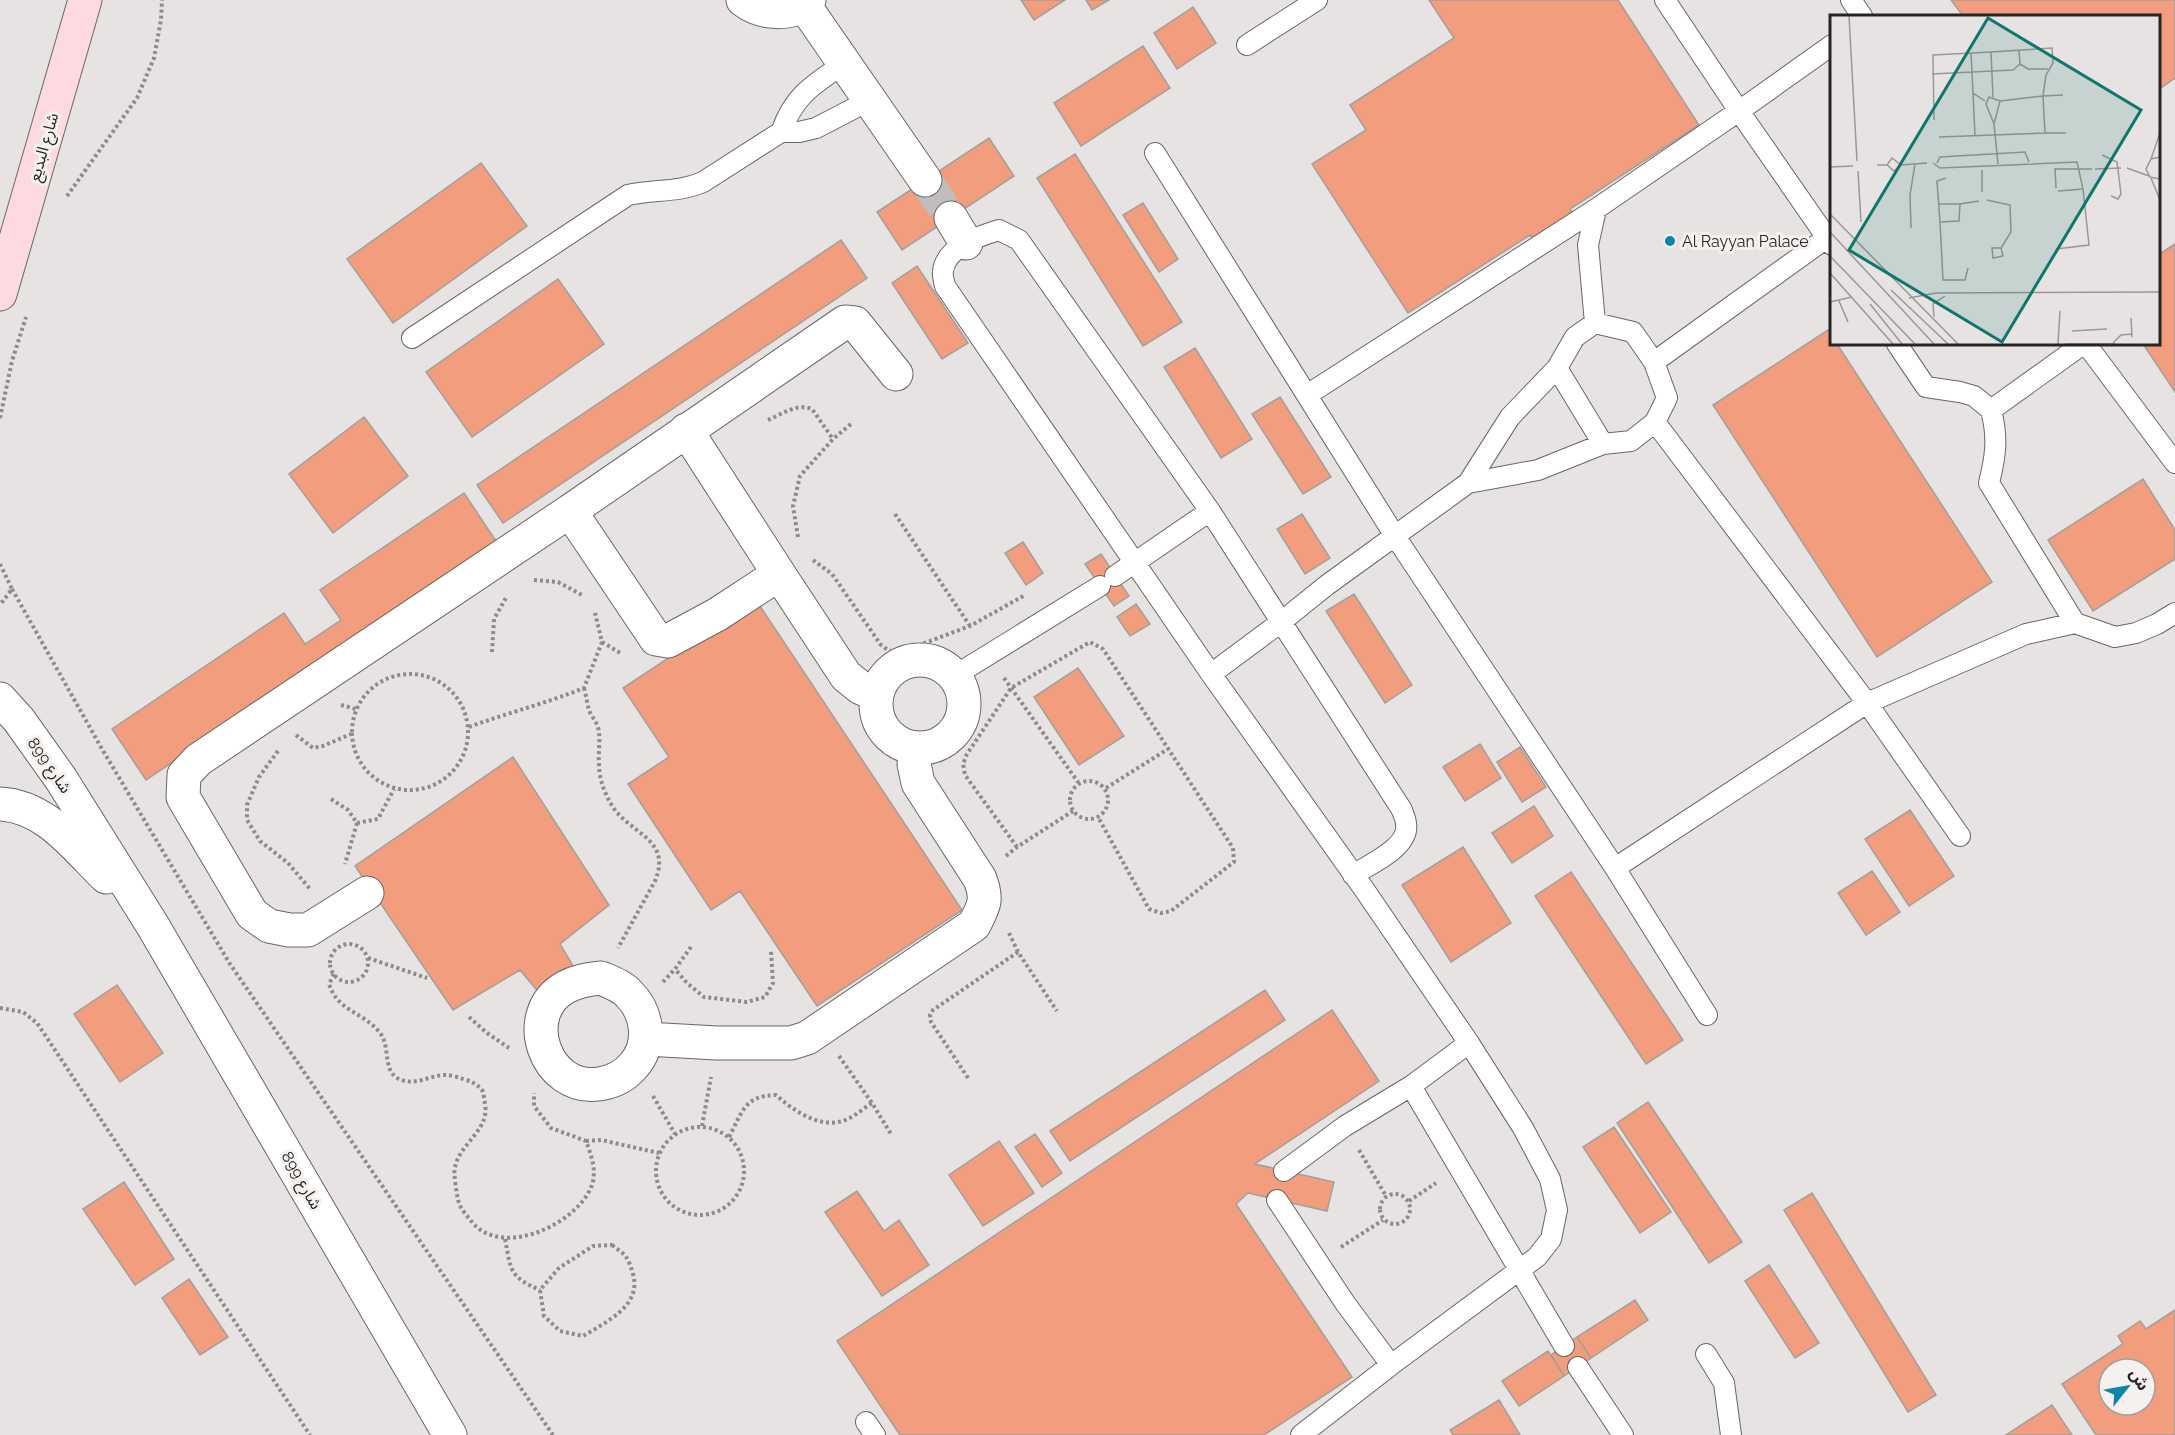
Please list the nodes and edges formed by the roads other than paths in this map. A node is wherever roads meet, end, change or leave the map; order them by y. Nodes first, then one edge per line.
1 (85, 0) edge
2 (743, 0) edge
3 (1317, 0) edge
4 (1665, 0) edge
5 (1851, 0) edge
6 (807, 2) edge
7 (1861, 15) edge
8 (1247, 45) dead end
9 (1830, 46) edge
10 (845, 63) junction
11 (870, 100) junction
12 (1739, 111) junction
13 (781, 132) junction
14 (1155, 153) dead end
15 (926, 180) tunnel mouth
16 (1596, 209) junction
17 (1830, 239) edge
18 (0, 294) edge
19 (1596, 323) junction
20 (412, 338) dead end
21 (1898, 345) edge
22 (2084, 345) edge
23 (2086, 345) edge
24 (1654, 362) junction
25 (1557, 368) junction
26 (896, 375) dead end
27 (1307, 395) junction
28 (1991, 410) junction
29 (1655, 422) junction
30 (686, 430) junction
31 (1603, 444) junction
32 (2175, 463) edge
33 (1468, 483) junction
34 (570, 511) junction
35 (1210, 511) junction
36 (1395, 536) junction
37 (1136, 562) junction
38 (779, 574) junction
39 (2175, 613) edge
40 (1281, 622) junction
41 (2075, 623) junction
42 (1211, 674) junction
43 (954, 676) junction
44 (877, 695) junction
45 (0, 699) edge
46 (1866, 703) junction
47 (915, 748) junction
48 (0, 804) edge
49 (1960, 836) dead end
50 (1615, 868) junction
51 (1353, 875) junction
52 (368, 893) dead end
53 (153, 926) junction
54 (1707, 1015) dead end
55 (1469, 1043) junction
56 (640, 1052) junction
57 (1411, 1086) junction
58 (1284, 1171) dead end
59 (1277, 1200) dead end
60 (1521, 1269) junction
61 (1564, 1346) dead end
62 (1707, 1354) dead end
63 (1391, 1365) junction
64 (1578, 1367) dead end
65 (450, 1435) edge
66 (1301, 1435) edge
67 (1623, 1435) edge
68 (1731, 1435) edge

1 - 18 main road, شارع البديع
2 - 6 street
3 - 8 lane
4 - 12 lane
5 - 7 lane
6 - 10 street
9 - 12 lane
10 - 11 street
10 - 13 lane
11 - 13 lane
11 - 15 street
12 - 16 lane
12 - 17 lane
13 - 20 lane
14 - 27 lane
16 - 19 lane
16 - 27 lane
17 - 24 lane
19 - 24 lane
19 - 25 lane
21 - 28 lane
22 - 28 lane
23 - 32 lane
24 - 29 lane
25 - 31 lane
25 - 33 lane
26 - 30 street
27 - 36 lane
28 - 41 lane
29 - 31 lane
29 - 46 lane
30 - 34 street
30 - 38 street
31 - 33 lane
33 - 36 lane
34 - 38 street
34 - 52 street
35 - 37 lane
35 - 37 lane
35 - 40 lane
36 - 40 lane
36 - 50 lane
37 - 42 lane
37 - 43 lane
38 - 44 street
39 - 41 lane
40 - 42 lane
40 - 51 lane
41 - 46 lane
42 - 51 lane
43 - 44 street
43 - 47 street
44 - 47 street
45 - 53 street, شارع 899
46 - 49 lane
46 - 50 lane
47 - 56 street
48 - 53 street, شارع 899
50 - 54 lane
51 - 55 lane
53 - 65 street, شارع 899
55 - 57 lane
55 - 60 lane
56 - 56 street
57 - 58 lane
57 - 60 lane
59 - 63 lane
60 - 61 lane
60 - 63 lane
62 - 68 lane
63 - 66 lane
64 - 67 lane

